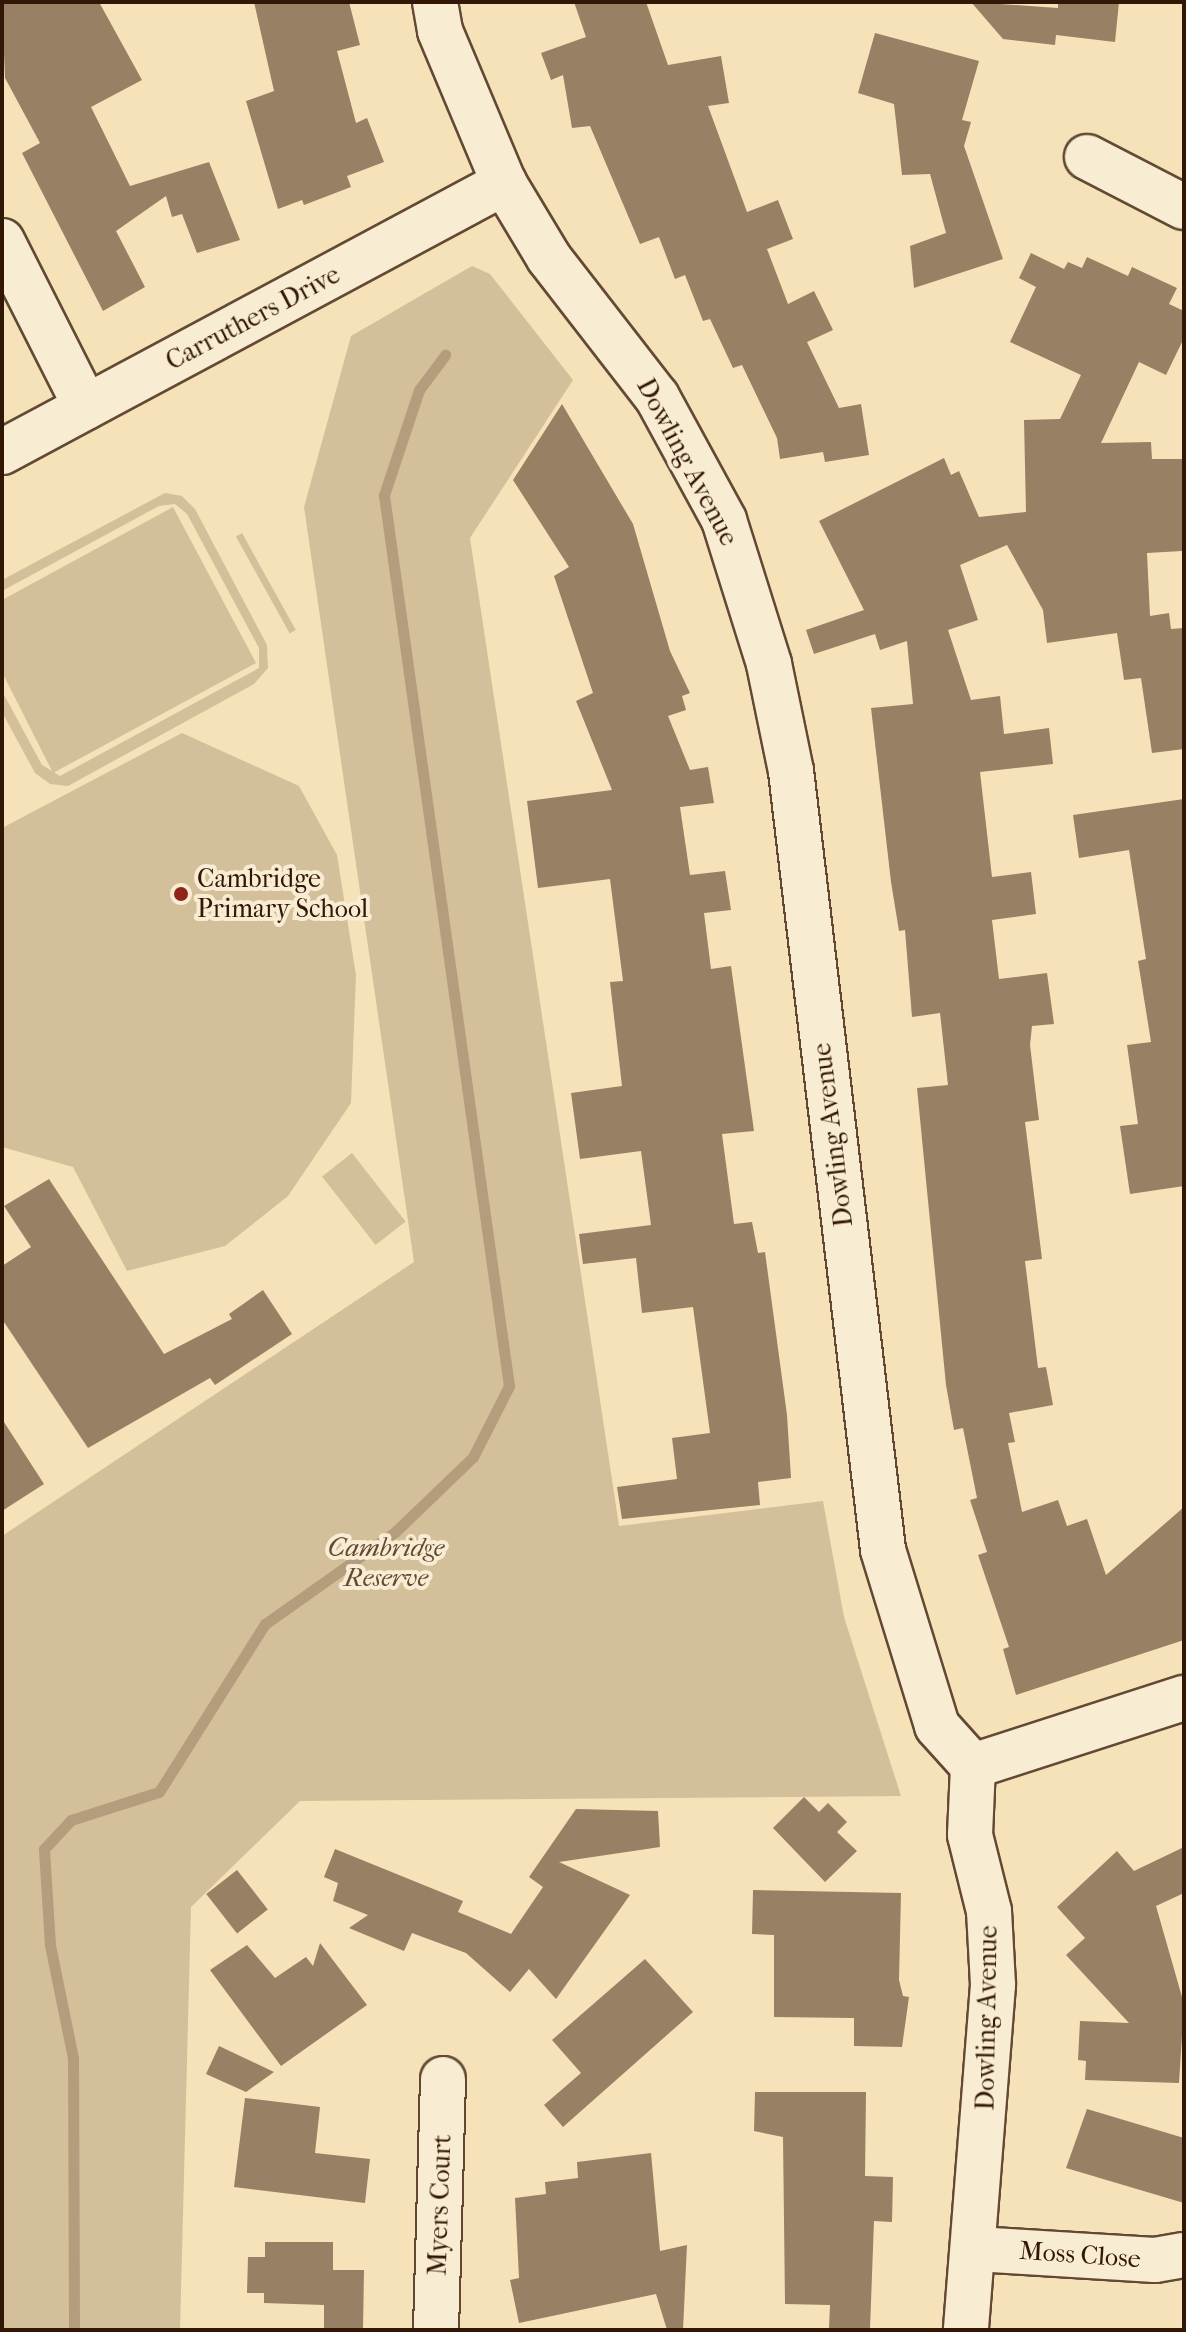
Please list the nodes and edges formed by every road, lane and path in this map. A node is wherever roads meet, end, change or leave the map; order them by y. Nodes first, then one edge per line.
1 (435, 2) edge
2 (1087, 157) dead end
3 (504, 183) junction
4 (1184, 207) edge
5 (2, 241) edge
6 (86, 407) junction
7 (2, 452) edge
8 (1184, 1698) edge
9 (973, 1766) junction
10 (443, 2079) dead end
11 (976, 2249) junction
12 (1184, 2255) edge
13 (436, 2330) edge
14 (966, 2330) edge

1 - 3 street, Dowling Avenue
2 - 4 street
3 - 6 street, Carruthers Drive
3 - 9 street, Dowling Avenue
5 - 6 street
6 - 7 street, Carruthers Drive
8 - 9 street
9 - 11 street, Dowling Avenue
10 - 13 street, Myers Court
11 - 12 street, Moss Close
11 - 14 street, Dowling Avenue

